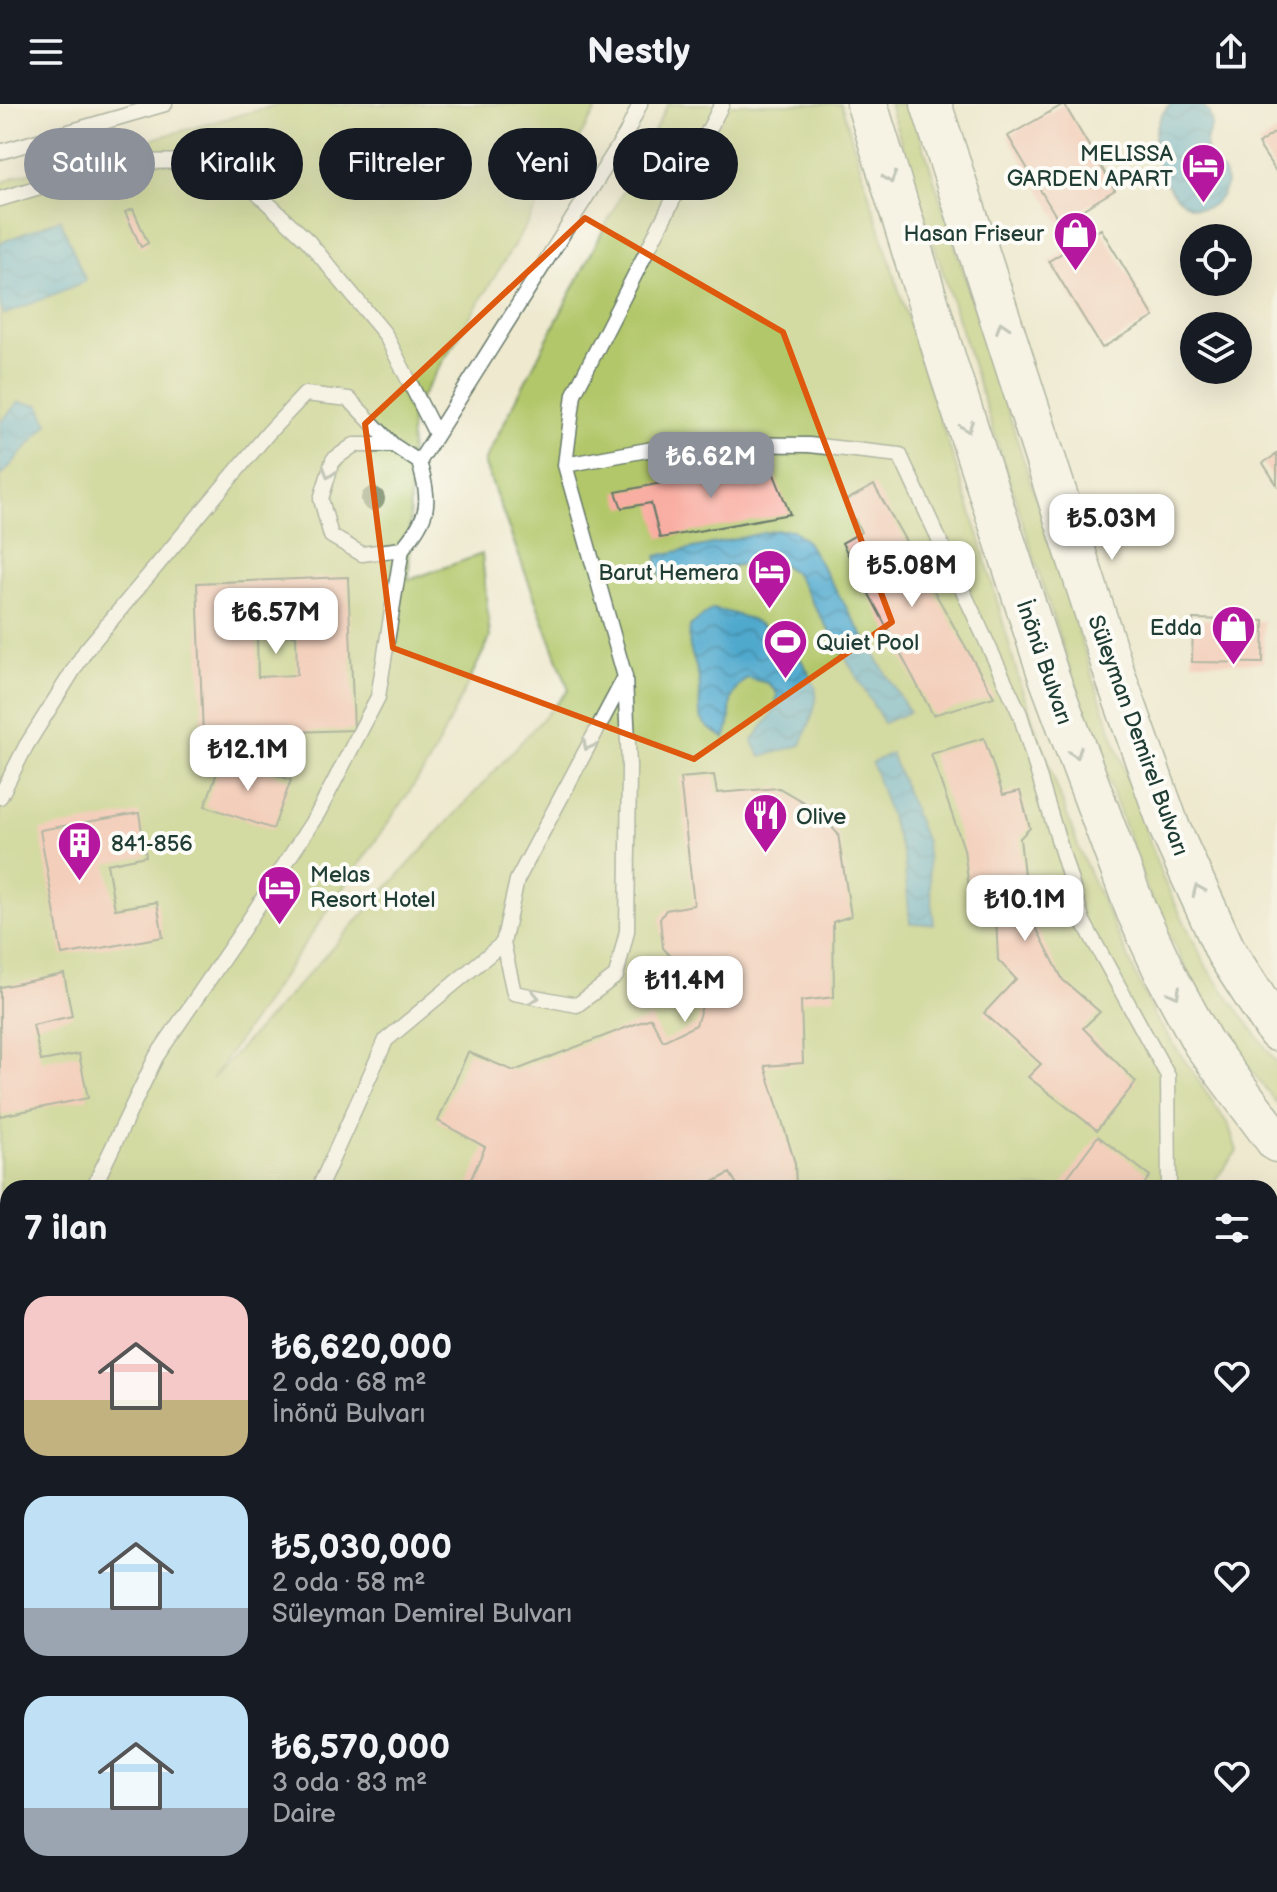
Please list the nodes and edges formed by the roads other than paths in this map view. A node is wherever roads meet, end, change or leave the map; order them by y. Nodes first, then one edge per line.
1 (165, 104) edge
2 (640, 104) edge
3 (722, 104) edge
4 (867, 104) edge
5 (931, 104) edge
6 (0, 152) edge
7 (0, 199) edge
8 (436, 434) junction
9 (393, 445) junction
10 (419, 462) junction
11 (565, 465) junction
12 (402, 549) junction
13 (625, 677) junction
14 (0, 797) edge
15 (503, 943) junction
16 (1277, 1031) edge
17 (1277, 1142) edge
18 (97, 1180) edge
19 (323, 1180) edge
20 (1169, 1180) edge

1 - 6 lane
2 - 8 lane
3 - 11 lane
4 -> 17 main road, İnönü Bulvarı
16 -> 5 main road, Süleyman Demirel Bulvarı
7 - 8 lane
8 - 10 lane
9 - 10 lane
9 -> 12 lane
9 - 14 lane
10 - 12 lane
11 - 13 lane
11 - 20 lane
12 - 18 lane
13 -> 15 lane
15 -> 13 lane
15 - 19 lane

